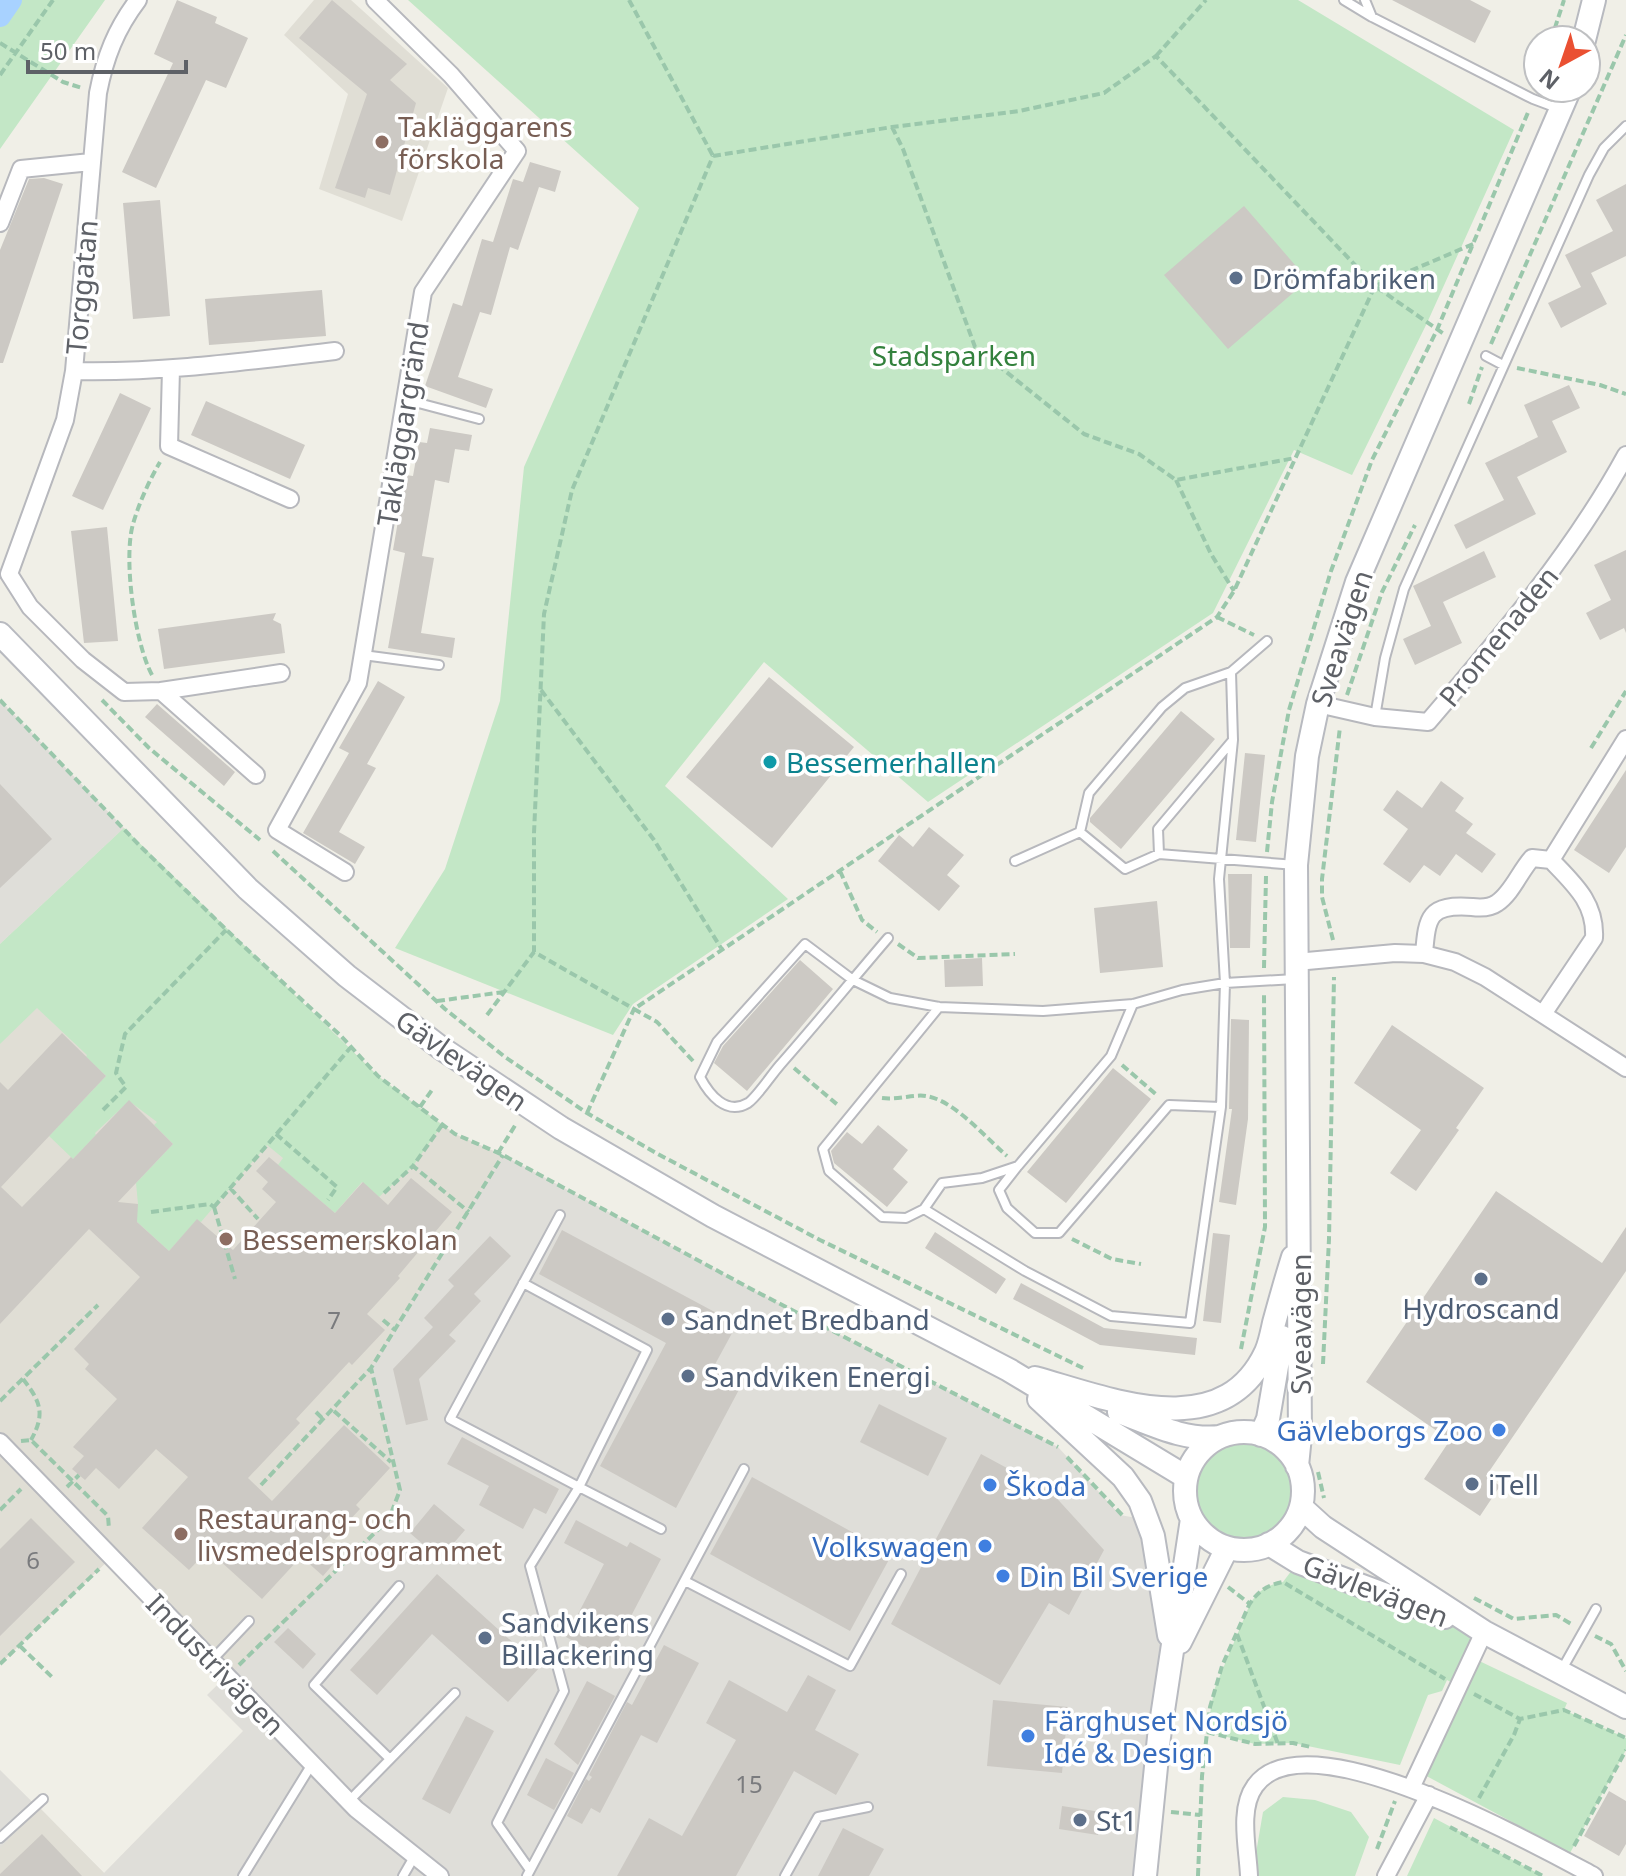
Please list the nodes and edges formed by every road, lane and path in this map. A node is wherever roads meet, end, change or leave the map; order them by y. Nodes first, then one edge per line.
1 (53, 0) edge
2 (138, 0) edge
3 (375, 0) edge
4 (629, 0) edge
5 (1206, 0) edge
6 (1344, 0) edge
7 (1365, 0) edge
8 (1564, 0) edge
9 (1594, 0) edge
10 (1372, 17) junction
11 (1556, 24) edge
12 (1588, 24) edge
13 (1626, 35) edge
14 (0, 43) edge
15 (16, 52) junction
16 (1156, 56) junction
17 (0, 75) edge
18 (98, 93) junction
19 (1563, 104) edge
20 (1561, 109) junction
21 (1626, 126) edge
22 (892, 127) junction
23 (713, 156) junction
24 (91, 162) junction
25 (0, 223) edge
26 (1475, 243) dead end
27 (1375, 286) junction
28 (1461, 343) junction
29 (335, 351) dead end
30 (1486, 356) junction
31 (1503, 365) junction
32 (171, 369) junction
33 (74, 371) junction
34 (1626, 394) edge
35 (407, 400) junction
36 (1467, 408) dead end
37 (479, 419) dead end
38 (169, 446) junction
39 (1626, 455) edge
40 (1295, 458) junction
41 (1176, 480) junction
42 (290, 499) dead end
43 (1421, 513) dead end
44 (1234, 591) junction
45 (1217, 617) junction
46 (0, 634) edge
47 (1267, 641) joint
48 (363, 655) junction
49 (439, 665) dead end
50 (1231, 672) junction
51 (281, 673) dead end
52 (540, 688) junction
53 (161, 691) junction
54 (1626, 691) edge
55 (93, 692) dead end
56 (1318, 704) junction
57 (1342, 710) junction
58 (1375, 717) junction
59 (1626, 739) edge
60 (1233, 740) junction
61 (1591, 748) dead end
62 (256, 775) dead end
63 (1080, 832) junction
64 (1159, 854) junction
65 (1222, 858) junction
66 (1551, 860) junction
67 (1015, 861) dead end
68 (1296, 865) junction
69 (840, 871) junction
70 (345, 872) dead end
71 (226, 930) dead end
72 (888, 938) junction
73 (722, 949) junction
74 (534, 952) junction
75 (1015, 954) dead end
76 (1424, 954) junction
77 (1334, 959) junction
78 (1296, 971) junction
79 (853, 980) junction
80 (1225, 983) junction
81 (504, 992) junction
82 (437, 1001) junction
83 (1133, 1004) junction
84 (939, 1007) junction
85 (634, 1009) junction
86 (1543, 1014) junction
87 (487, 1015) dead end
88 (351, 1047) dead end
89 (1111, 1056) junction
90 (784, 1060) junction
91 (1626, 1068) edge
92 (700, 1077) junction
93 (432, 1090) dead end
94 (865, 1097) junction
95 (1169, 1105) junction
96 (420, 1107) dead end
97 (1221, 1107) junction
98 (103, 1110) dead end
99 (587, 1113) junction
100 (522, 1115) dead end
101 (850, 1115) junction
102 (442, 1125) dead end
103 (276, 1134) junction
104 (413, 1166) junction
105 (1018, 1166) junction
106 (230, 1188) junction
107 (384, 1193) dead end
108 (328, 1200) dead end
109 (214, 1207) junction
110 (924, 1209) junction
111 (151, 1212) dead end
112 (469, 1212) junction
113 (560, 1215) dead end
114 (258, 1219) dead end
115 (1301, 1229) junction
116 (1059, 1233) junction
117 (1141, 1264) dead end
118 (235, 1279) dead end
119 (523, 1283) junction
120 (98, 1305) dead end
121 (383, 1320) dead end
122 (395, 1330) junction
123 (1323, 1364) dead end
124 (371, 1368) junction
125 (1086, 1369) dead end
126 (1009, 1370) junction
127 (23, 1379) junction
128 (0, 1401) edge
129 (334, 1411) junction
130 (316, 1412) dead end
131 (324, 1420) junction
132 (1261, 1435) junction
133 (1220, 1437) junction
134 (31, 1440) dead end
135 (0, 1442) edge
136 (1307, 1462) junction
137 (394, 1465) junction
138 (744, 1469) dead end
139 (34, 1476) junction
140 (1186, 1477) junction
141 (261, 1485) dead end
142 (579, 1487) junction
143 (1326, 1505) dead end
144 (1301, 1507) junction
145 (0, 1510) edge
146 (1192, 1519) junction
147 (661, 1529) dead end
148 (1269, 1544) junction
149 (1227, 1548) junction
150 (112, 1557) junction
151 (901, 1574) dead end
152 (685, 1581) junction
153 (1273, 1584) dead end
154 (399, 1586) dead end
155 (1472, 1597) dead end
156 (1596, 1609) dead end
157 (249, 1621) dead end
158 (1584, 1630) junction
159 (1484, 1632) junction
160 (1237, 1634) junction
161 (19, 1645) junction
162 (1173, 1657) junction
163 (212, 1660) junction
164 (0, 1664) edge
165 (1626, 1671) edge
166 (1561, 1672) junction
167 (228, 1676) junction
168 (53, 1678) dead end
169 (455, 1693) dead end
170 (1626, 1707) edge
171 (1520, 1719) dead end
172 (1278, 1744) dead end
173 (1626, 1750) edge
174 (390, 1759) junction
175 (312, 1763) junction
176 (1411, 1788) junction
177 (1429, 1795) junction
178 (43, 1799) dead end
179 (349, 1801) junction
180 (1395, 1801) dead end
181 (868, 1807) dead end
182 (1169, 1812) dead end
183 (1469, 1813) junction
184 (1200, 1815) junction
185 (1447, 1825) dead end
186 (0, 1838) edge
187 (1377, 1851) dead end
188 (1570, 1853) dead end
189 (414, 1857) junction
190 (528, 1873) edge
191 (1592, 1875) edge
192 (243, 1876) edge
193 (403, 1876) edge
194 (440, 1876) edge
195 (785, 1876) edge
196 (1145, 1876) edge
197 (1198, 1876) edge
198 (1249, 1876) edge
199 (1386, 1876) edge
200 (1543, 1876) edge

1 - 15 path
2 - 18 street, Torggatan
3 - 35 street, Takläggargränd
4 - 23 path
5 - 16 path
6 - 10 lane
7 - 10 lane
8 - 11 path
9 - 12 main road
10 - 20 lane
13 - 30 path
14 - 15 path
15 - 17 path
15 - 18 path
16 - 22 path
16 - 27 path
18 - 24 street, Torggatan
19 - 20 main road, Sveavägen
20 - 28 main road, Sveavägen
21 - 31 lane
22 - 23 path
22 - 41 path
23 - 52 path
24 - 25 street
24 - 33 street, Torggatan
26 - 27 path
27 - 28 path
27 - 40 path
28 - 56 main road, Sveavägen
29 - 32 street
30 - 31 lane
30 - 36 path
31 - 34 path
31 - 58 lane
32 - 33 street
32 - 38 street
33 - 53 street, Torggatan
35 - 37 lane
35 - 48 street, Takläggargränd
38 - 42 street
38 - 53 path
39 - 58 street, Promenaden
40 - 41 path
40 - 44 path
41 - 44 path
43 - 57 path
44 - 45 path
45 - 47 path
45 - 69 path
46 - 126 main road, Gävlevägen
47 - 50 lane
48 - 49 lane
48 - 70 street, Takläggargränd
50 - 60 lane
50 - 63 lane
51 - 53 street
52 - 73 path
52 - 74 path
53 - 62 street
54 - 61 path
55 - 82 path
56 - 57 street, Promenaden
56 - 68 main road, Sveavägen
57 - 58 street, Promenaden
57 - 77 path
59 - 66 street
60 - 64 lane
60 - 65 lane
63 - 64 lane
63 - 67 lane
64 - 65 lane
65 - 68 lane
65 - 80 lane
66 - 76 street
66 - 86 street
68 - 78 main road, Sveavägen
69 - 72 path
69 - 73 path
71 - 98 path
72 - 75 path
72 - 79 lane
73 - 85 path
74 - 81 path
74 - 85 path
76 - 77 street
76 - 86 street
77 - 78 street
77 - 123 path
78 - 80 lane
78 - 115 main road, Sveavägen
79 - 84 lane
79 - 90 lane
79 - 92 lane
80 - 83 lane
80 - 97 lane
81 - 82 path
81 - 87 path
82 - 99 path
83 - 84 lane
83 - 89 lane
84 - 94 lane
85 - 92 path
85 - 99 path
86 - 91 street
88 - 103 path
89 - 95 path
89 - 105 lane
90 - 92 lane
90 - 101 path
93 - 96 path
94 - 101 lane
94 - 105 path
95 - 97 lane
95 - 116 lane
97 - 110 lane
99 - 125 path
100 - 112 path
101 - 110 lane
102 - 104 path
103 - 106 path
103 - 108 path
104 - 107 path
104 - 112 path
105 - 110 lane
105 - 116 lane
106 - 109 path
106 - 114 path
109 - 111 path
109 - 118 path
112 - 122 path
113 - 119 lane
115 - 126 main road
115 - 132 main road, Sveavägen
115 - 136 main road, Sveavägen
116 - 117 path
119 - 142 lane
119 - 142 lane
120 - 127 path
121 - 122 path
122 - 124 path
124 - 129 path
124 - 137 path
126 - 133 main road, Gävlevägen
126 - 140 main road, Gävlevägen
126 - 162 main road
127 - 128 path
127 - 134 path
129 - 131 path
129 - 137 path
130 - 131 path
131 - 141 path
132 - 133 main road, Gävlevägen
132 - 136 main road
133 - 140 main road
135 - 139 street, Industrivägen
136 - 143 path
136 - 144 main road, Gävlevägen
137 - 167 path
138 - 152 lane
139 - 145 path
139 - 150 street, Industrivägen
140 - 146 main road
142 - 147 lane
142 - 190 lane
144 - 148 main road, Gävlevägen
144 - 159 main road, Gävlevägen
146 - 149 main road
146 - 162 main road
148 - 149 main road, Gävlevägen
148 - 159 main road, Gävlevägen
149 - 162 main road
150 - 161 path
150 - 163 street, Industrivägen
151 - 152 lane
152 - 190 lane
153 - 160 path
154 - 174 lane
155 - 158 path
156 - 158 lane
157 - 163 lane
158 - 165 path
158 - 166 lane
159 - 166 main road, Gävlevägen
159 - 176 street
160 - 172 path
160 - 184 path
161 - 164 path
161 - 168 path
162 - 196 main road
163 - 167 street, Industrivägen
166 - 170 main road, Gävlevägen
167 - 175 street, Industrivägen
169 - 174 lane
171 - 183 path
173 - 188 path
174 - 179 lane
175 - 179 street, Industrivägen
175 - 192 lane
176 - 177 street
176 - 198 street
177 - 183 street
177 - 199 street
178 - 186 lane
179 - 189 street, Industrivägen
180 - 187 path
181 - 195 lane
182 - 184 path
183 - 191 street
184 - 197 path
185 - 200 path
189 - 193 lane
189 - 194 street, Industrivägen

